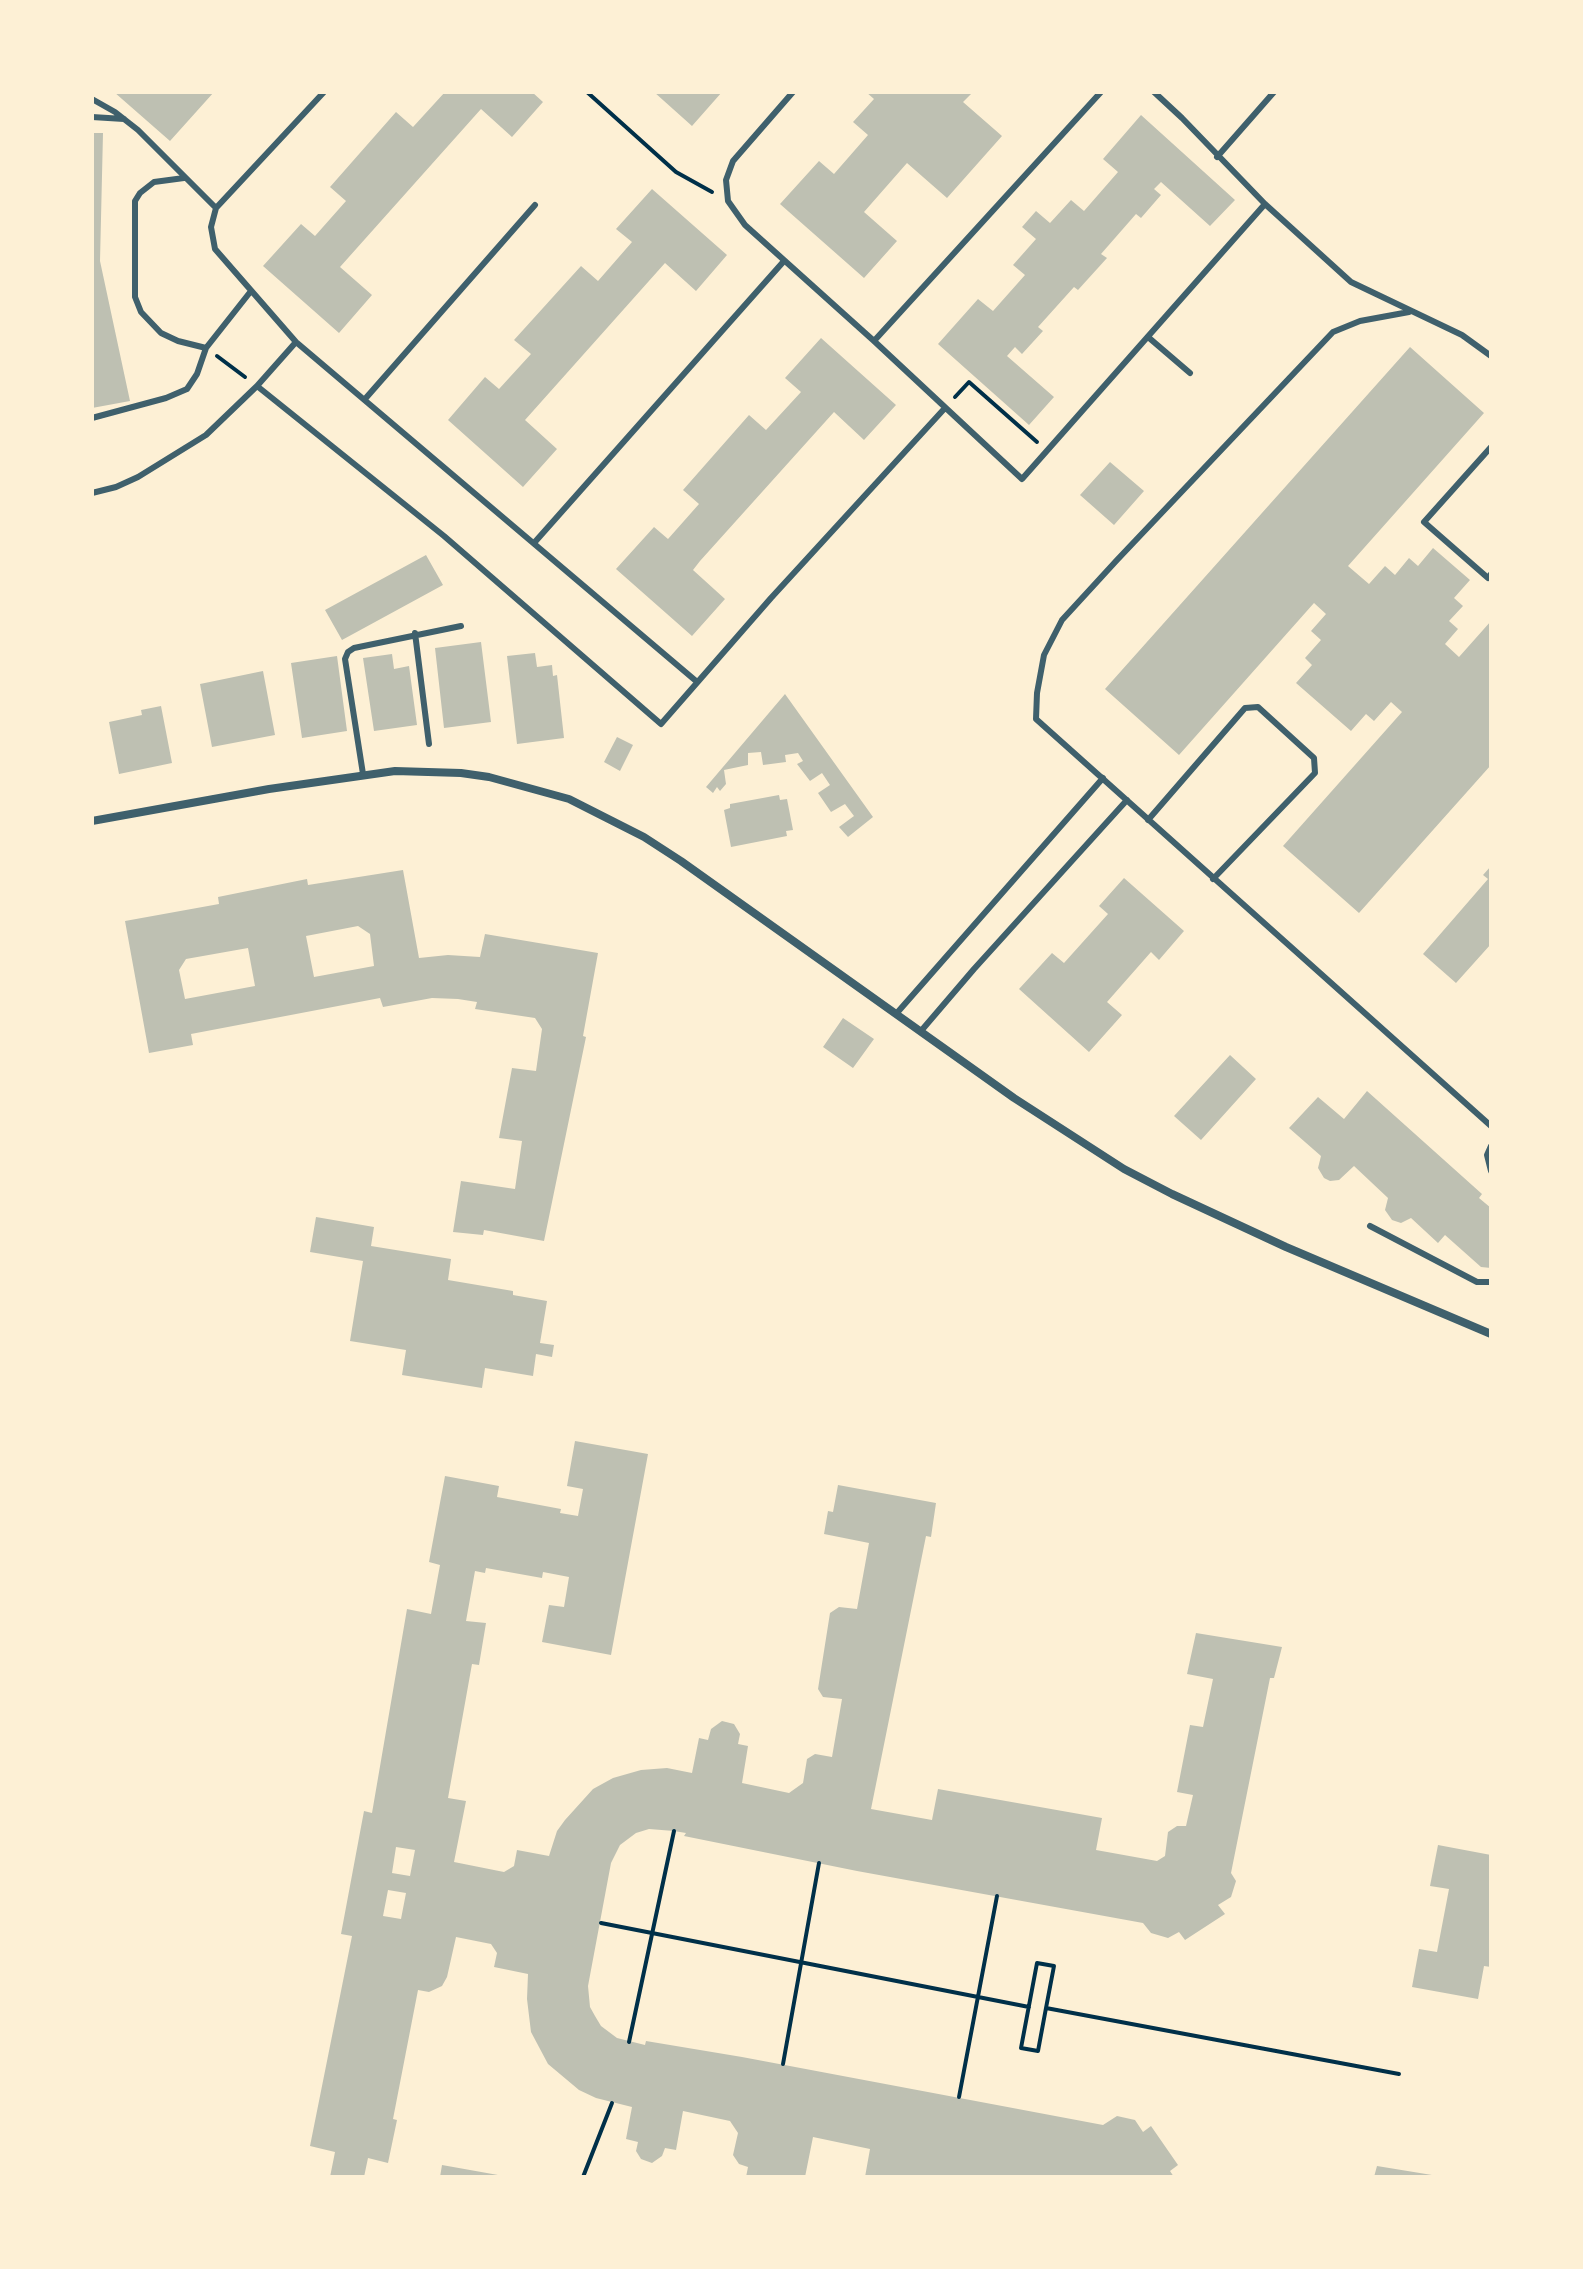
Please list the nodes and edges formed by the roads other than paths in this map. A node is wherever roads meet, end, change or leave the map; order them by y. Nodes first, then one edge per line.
1 (324, 92) edge
2 (793, 92) edge
3 (1101, 92) edge
4 (1154, 92) edge
5 (1274, 92) edge
6 (92, 99) edge
7 (92, 117) edge
8 (125, 119) junction
9 (1217, 157) junction
10 (184, 178) junction
11 (1265, 204) junction
12 (535, 205) dead end
13 (216, 208) junction
14 (784, 261) junction
15 (251, 291) junction
16 (1409, 312) junction
17 (1148, 337) junction
18 (874, 341) junction
19 (296, 342) junction
20 (206, 348) junction
21 (1491, 356) edge
22 (1190, 373) dead end
23 (257, 386) junction
24 (365, 399) junction
25 (945, 408) junction
26 (92, 418) edge
27 (1491, 447) edge
28 (92, 493) edge
29 (534, 543) junction
30 (1491, 574) edge
31 (461, 626) dead end
32 (415, 633) junction
33 (696, 681) junction
34 (429, 744) dead end
35 (363, 774) junction
36 (1103, 778) junction
37 (1127, 800) junction
38 (1148, 820) junction
39 (92, 821) edge
40 (1213, 879) junction
41 (896, 1014) junction
42 (921, 1031) junction
43 (1491, 1126) edge
44 (1491, 1146) edge
45 (1491, 1171) edge
46 (1370, 1226) dead end
47 (1491, 1282) edge
48 (1491, 1334) edge

1 - 13 lane
2 - 14 lane
3 - 18 lane
4 - 9 lane
5 - 9 lane
6 - 8 lane
7 - 8 lane
8 - 10 lane
9 - 11 lane
10 - 13 lane
10 - 20 lane
11 - 16 lane
11 - 17 lane
12 - 24 lane
13 - 15 lane
14 - 18 lane
14 - 29 lane
15 - 19 lane
15 - 20 lane
16 - 21 lane
16 - 36 lane
17 - 22 lane
17 - 25 lane
18 - 25 lane
19 - 23 lane
19 - 24 lane
20 - 26 lane
23 - 28 lane
23 - 33 lane
24 - 29 lane
25 - 33 lane
27 - 30 lane
29 - 33 lane
31 - 32 lane
32 - 34 lane
32 - 35 lane
35 - 39 street
35 - 41 street
36 - 37 lane
36 - 41 lane
37 - 38 lane
37 - 42 lane
38 - 40 lane
38 - 40 lane
40 - 43 lane
41 - 42 street
42 - 48 street
44 - 45 lane
46 - 47 lane

